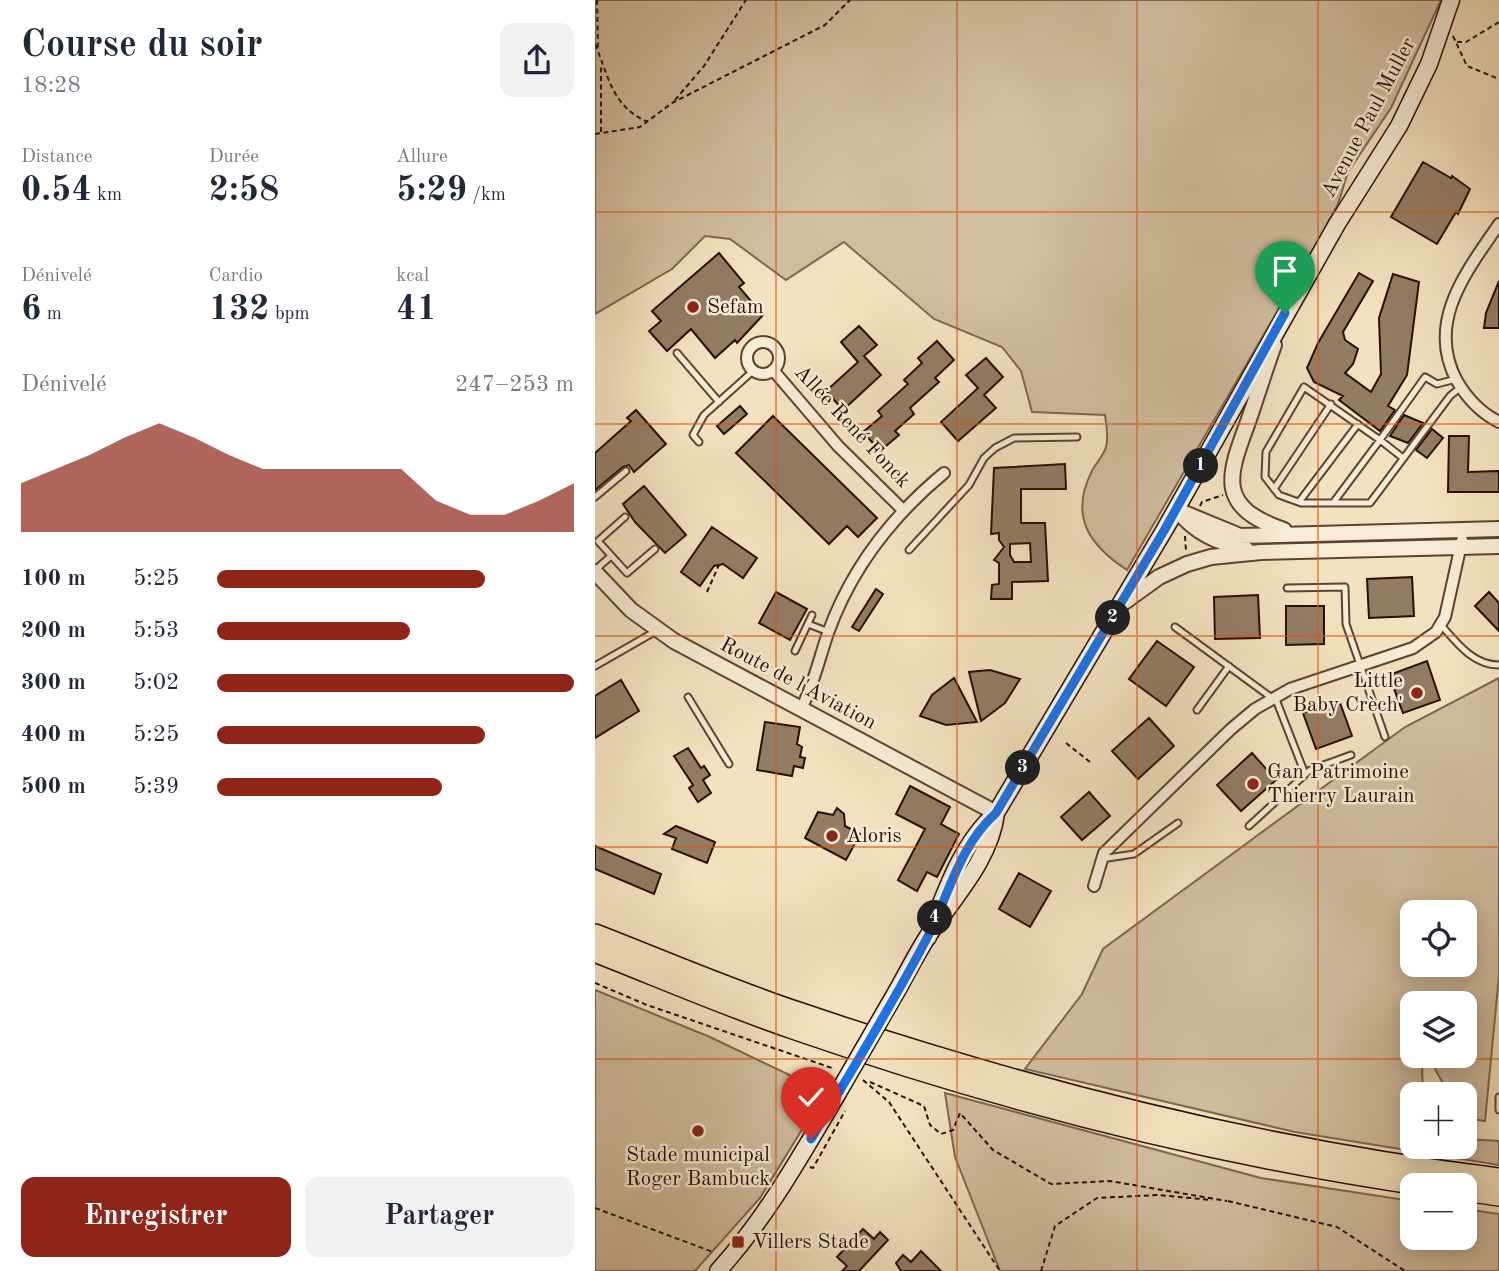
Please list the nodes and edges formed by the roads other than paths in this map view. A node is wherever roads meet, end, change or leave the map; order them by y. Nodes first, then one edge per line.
1 (1451, 0) edge
2 (1499, 224) edge
3 (1285, 313) junction
4 (677, 353) dead end
5 (773, 370) junction
6 (753, 371) junction
7 (1459, 383) junction
8 (1437, 384) junction
9 (1450, 396) junction
10 (719, 402) junction
11 (1331, 404) junction
12 (1499, 422) edge
13 (1358, 424) junction
14 (1077, 438) dead end
15 (1380, 440) junction
16 (699, 442) dead end
17 (1403, 458) junction
18 (626, 471) dead end
19 (944, 473) dead end
20 (1274, 489) junction
21 (595, 497) edge
22 (1299, 502) junction
23 (1333, 503) junction
24 (903, 509) junction
25 (1177, 510) junction
26 (625, 517) dead end
27 (1499, 529) edge
28 (1462, 530) junction
29 (1292, 533) junction
30 (1499, 546) edge
31 (1462, 547) junction
32 (655, 549) dead end
33 (909, 550) dead end
34 (1261, 552) junction
35 (611, 556) junction
36 (595, 571) edge
37 (1287, 588) dead end
38 (1122, 603) junction
39 (812, 615) dead end
40 (808, 624) junction
41 (1441, 625) junction
42 (1175, 627) dead end
43 (657, 630) junction
44 (829, 632) junction
45 (796, 651) dead end
46 (1361, 665) junction
47 (1499, 665) edge
48 (595, 666) edge
49 (1229, 666) junction
50 (688, 696) dead end
51 (1273, 697) junction
52 (801, 709) junction
53 (1197, 710) dead end
54 (1385, 737) dead end
55 (1351, 755) dead end
56 (729, 764) dead end
57 (1305, 774) junction
58 (996, 813) junction
59 (1178, 823) dead end
60 (1249, 826) dead end
61 (1101, 859) junction
62 (1094, 886) dead end
63 (595, 935) edge
64 (595, 951) edge
65 (1499, 1097) edge
66 (1499, 1110) edge
67 (1400, 1180) edge
68 (1499, 1180) edge
69 (1477, 1192) edge
70 (1499, 1195) edge
71 (719, 1270) edge

1 - 3 main road, Avenue Paul Muller
2 - 7 street
3 - 25 main road, Avenue Paul Muller
3 - 29 street
4 - 10 lane
5 - 6 street
5 - 6 street
5 - 24 street, Allée René Fonck
6 - 10 lane
7 - 8 lane
7 - 9 lane
7 - 12 street
8 - 9 lane
8 - 15 lane
9 - 17 lane
10 - 16 lane
11 - 13 lane
11 - 20 lane
11 - 20 lane
13 - 15 lane
13 - 22 lane
14 - 33 lane
15 - 17 lane
15 - 23 lane
17 - 23 lane
18 - 21 lane
19 - 24 street
20 - 22 lane
22 - 23 lane
24 - 44 street
25 - 29 street
25 - 34 street
25 - 38 main road, Avenue Paul Muller
26 - 35 lane
27 - 28 street
28 - 29 street
28 - 31 street
30 - 31 street
31 - 34 street
31 - 41 street
32 - 35 lane
34 - 38 street
35 - 36 lane
36 - 43 street, Route de l'Aviation
37 - 46 lane
38 - 58 main road, Avenue Paul Muller
39 - 40 lane
40 - 44 lane
40 - 45 lane
41 - 46 street
41 - 47 lane
42 - 49 lane
43 - 48 lane
43 - 52 street, Route de l'Aviation
44 - 52 street
46 - 51 street
46 - 54 lane
49 - 51 lane
49 - 53 lane
50 - 56 lane
51 - 57 lane
51 - 61 street
52 - 58 street, Route de l'Aviation
55 - 57 lane
57 - 60 lane
58 - 71 main road, Avenue Paul Muller, bridge
59 - 61 lane
61 - 62 street
63 - 68 highway
64 - 67 highway
65 - 66 lane
69 - 70 highway

